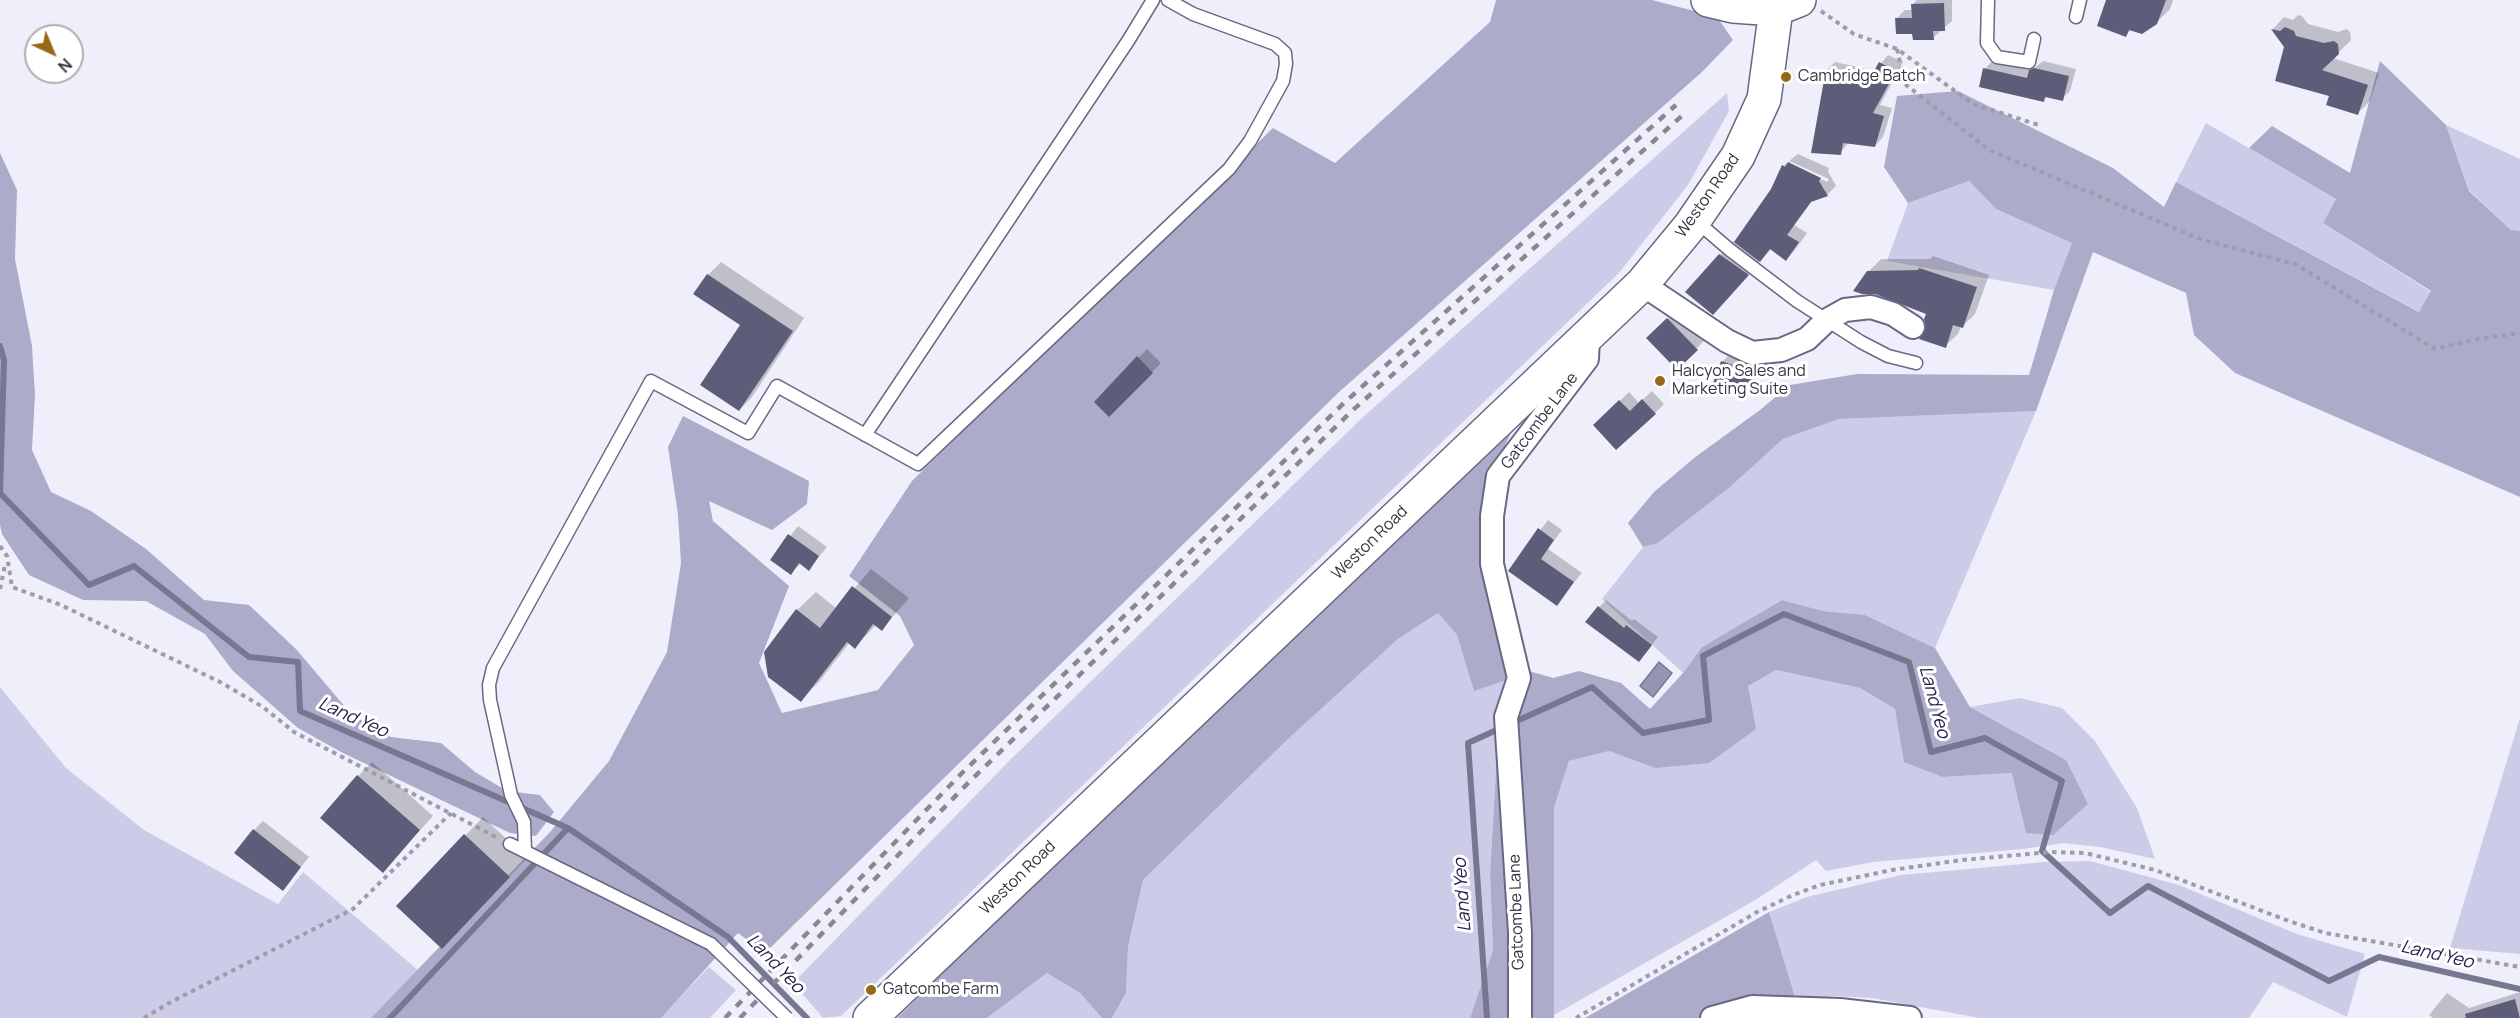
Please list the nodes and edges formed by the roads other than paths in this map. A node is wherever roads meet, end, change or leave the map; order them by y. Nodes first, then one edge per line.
1 (1153, 0) edge
2 (1168, 0) edge
3 (1708, 0) edge
4 (1988, 0) edge
5 (2080, 0) edge
6 (1797, 5) edge
7 (2076, 17) dead end
8 (2034, 39) dead end
9 (1694, 219) junction
10 (1642, 284) junction
11 (1827, 320) junction
12 (1913, 327) dead end
13 (1588, 336) junction
14 (1916, 363) dead end
15 (865, 435) junction
16 (510, 844) road end
17 (525, 851) junction
18 (787, 1018) edge
19 (870, 1018) edge
20 (1520, 1018) edge
21 (1712, 1018) edge
22 (1910, 1018) edge

1 - 15 lane
2 - 15 lane
3 - 6 street
4 - 8 lane
5 - 7 lane
6 - 9 street, Weston Road
9 - 10 street, Weston Road
9 - 11 lane
10 - 11 street
10 - 13 street, Weston Road
11 - 12 street
11 - 14 lane
13 - 19 street, Weston Road
13 - 20 street, Gatcombe Lane
15 - 17 lane
16 - 17 lane
17 - 18 lane, bridge
21 - 22 street

